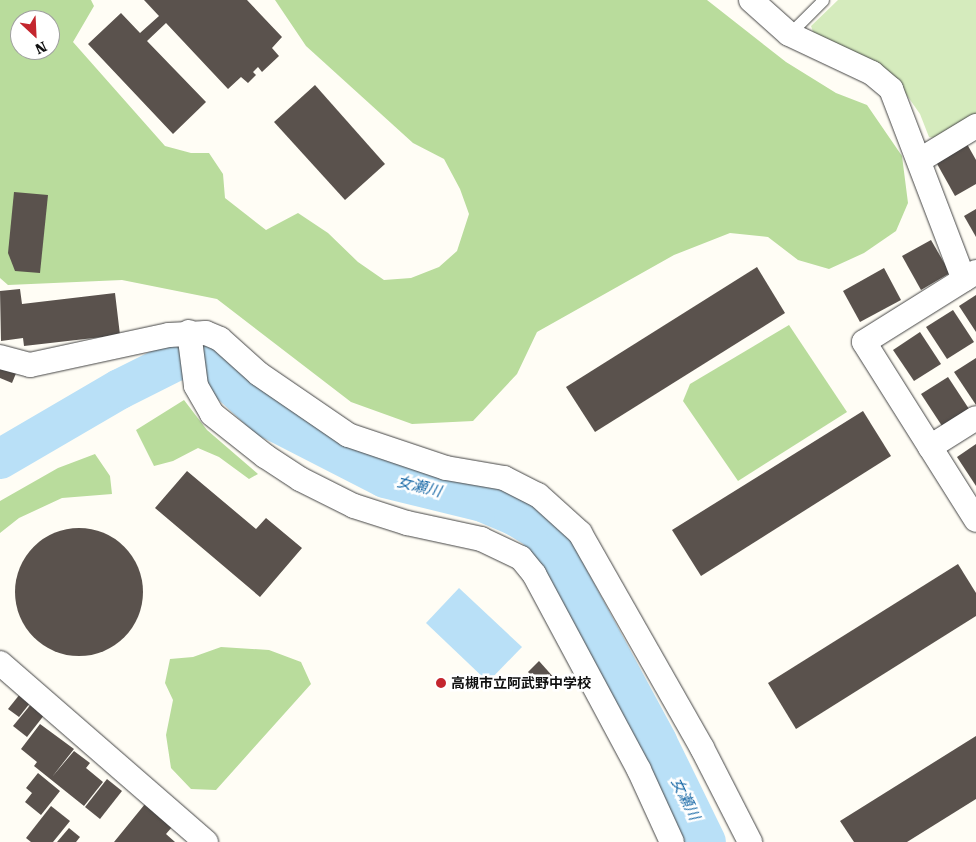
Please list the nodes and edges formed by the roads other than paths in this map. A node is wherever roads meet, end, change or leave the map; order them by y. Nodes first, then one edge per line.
1 (751, 0) edge
2 (823, 0) edge
3 (789, 34) junction
4 (976, 126) edge
5 (920, 160) junction
6 (970, 276) edge
7 (189, 339) junction
8 (0, 357) edge
9 (976, 418) edge
10 (930, 447) junction
11 (976, 520) edge
12 (0, 662) edge
13 (206, 842) edge
14 (672, 842) edge
15 (750, 842) edge

1 - 3 street
2 - 3 lane
3 - 5 street
4 - 5 street
5 - 6 street
6 - 10 street
7 - 8 street
7 - 14 street
7 - 15 street
9 - 10 street
10 - 11 street
12 - 13 street

